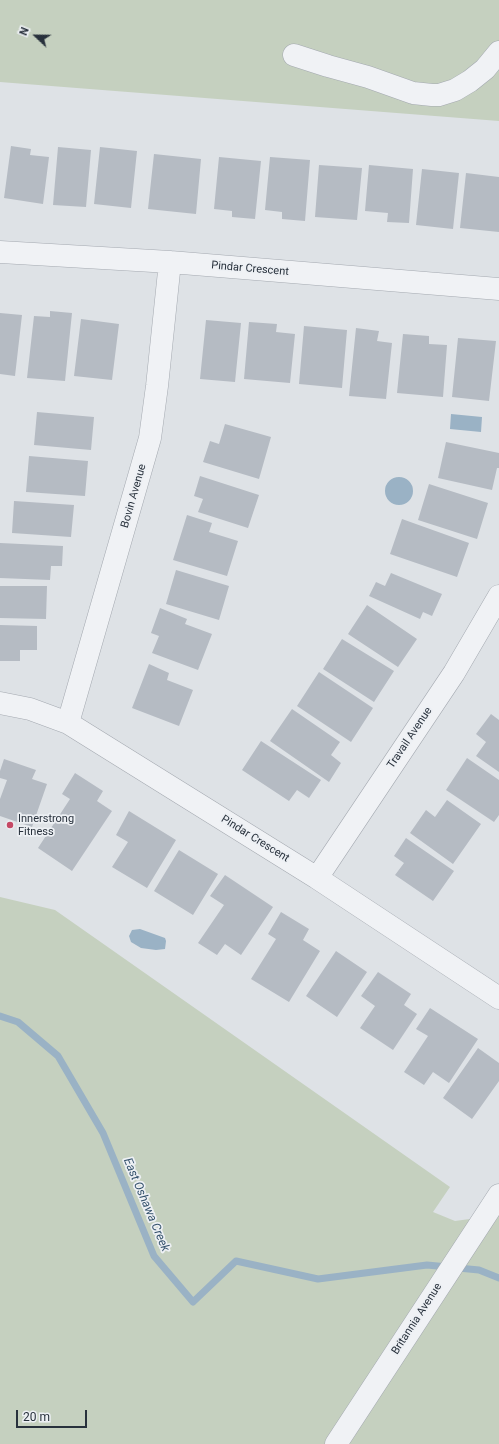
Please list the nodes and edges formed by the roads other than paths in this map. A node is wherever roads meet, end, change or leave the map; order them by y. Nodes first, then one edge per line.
1 (499, 52) edge
2 (294, 54) dead end
3 (0, 252) edge
4 (170, 262) junction
5 (499, 289) edge
6 (499, 596) edge
7 (0, 702) edge
8 (68, 723) junction
9 (317, 878) junction
10 (499, 998) edge
11 (499, 1195) edge
12 (336, 1444) edge

1 - 2 street
3 - 4 street, Pindar Crescent
4 - 5 street, Pindar Crescent
4 - 8 street, Bovin Avenue
6 - 9 street, Travail Avenue
7 - 8 street, Pindar Crescent
8 - 9 street, Pindar Crescent
9 - 10 street, Pindar Crescent
11 - 12 street, Britannia Avenue

